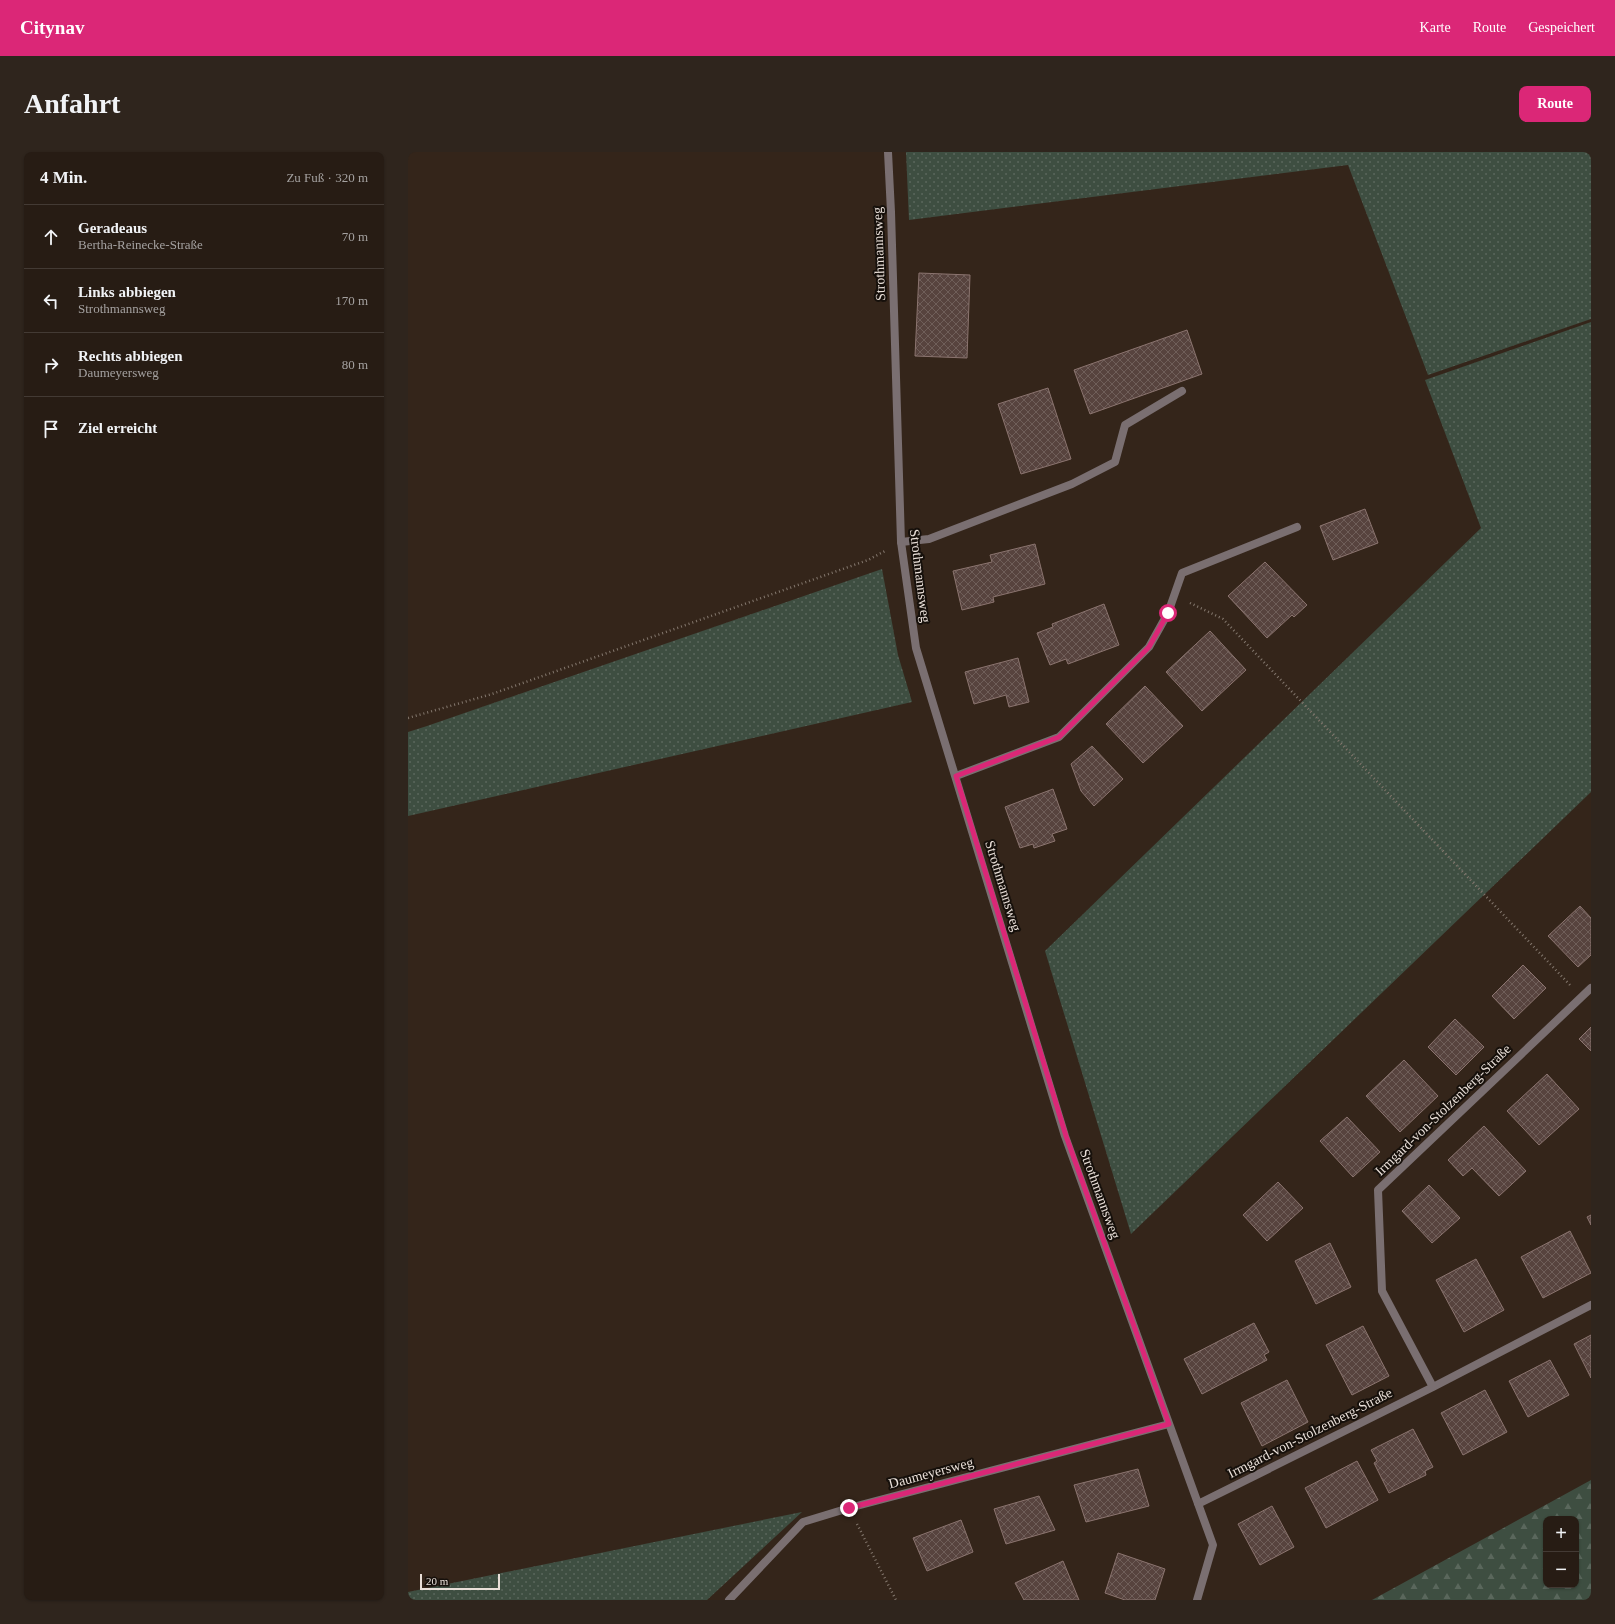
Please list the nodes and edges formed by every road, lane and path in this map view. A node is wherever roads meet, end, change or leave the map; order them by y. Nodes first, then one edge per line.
1 (888, 152) edge
2 (1182, 391) dead end
3 (1296, 527) dead end
4 (901, 542) junction
5 (1174, 596) junction
6 (408, 718) edge
7 (956, 776) junction
8 (1591, 988) edge
9 (1581, 997) junction
10 (1591, 1305) edge
11 (1433, 1387) junction
12 (1169, 1424) junction
13 (1198, 1504) junction
14 (849, 1508) junction
15 (729, 1600) edge
16 (896, 1600) edge
17 (1197, 1600) edge

1 - 4 street, Strothmannsweg
2 - 4 street
3 - 5 street
4 - 6 path
4 - 7 street, Strothmannsweg
5 - 7 street
5 - 9 path
7 - 12 street, Strothmannsweg
8 - 9 street, Irmgard-von-Stolzenberg-Straße
9 - 11 street, Irmgard-von-Stolzenberg-Straße
10 - 11 street, Irmgard-von-Stolzenberg-Straße
11 - 13 street, Irmgard-von-Stolzenberg-Straße
12 - 13 street, Strothmannsweg
12 - 14 street, Daumeyersweg
13 - 17 street, Strothmannsweg
14 - 15 street, Daumeyersweg
14 - 16 path

